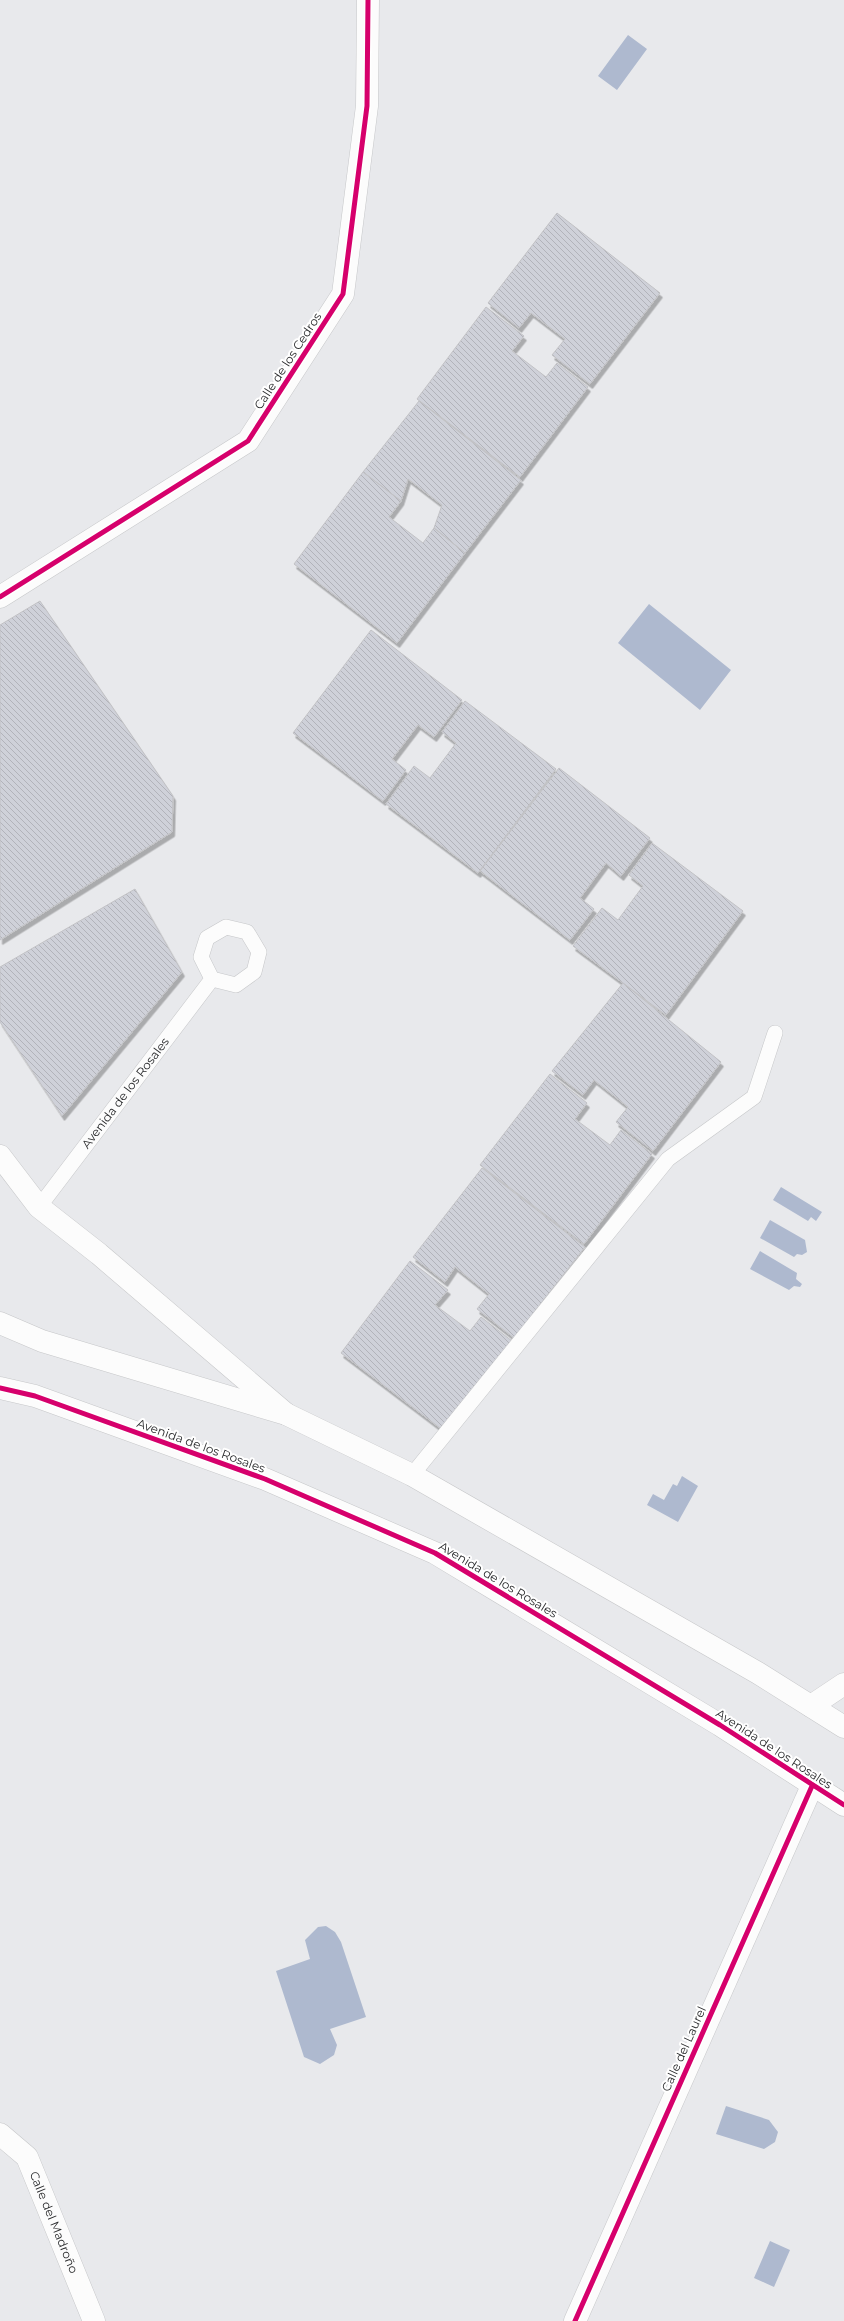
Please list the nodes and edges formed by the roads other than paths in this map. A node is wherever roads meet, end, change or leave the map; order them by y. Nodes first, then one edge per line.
1 (368, 0) edge
2 (0, 597) edge
3 (212, 980) dead end
4 (775, 1033) dead end
5 (0, 1156) edge
6 (39, 1207) junction
7 (0, 1323) edge
8 (0, 1388) edge
9 (286, 1414) junction
10 (412, 1475) junction
11 (844, 1684) edge
12 (811, 1706) junction
13 (844, 1727) edge
14 (812, 1786) junction
15 (844, 1805) edge
16 (0, 2134) edge
17 (94, 2321) edge
18 (575, 2321) edge

1 - 2 street, Calle de los Cedros
3 - 6 lane, Avenida de los Rosales
4 - 10 lane
5 - 6 street
6 - 9 street
7 - 9 street
8 - 14 street, Avenida de los Rosales
9 - 10 street
10 - 12 street
11 - 12 street
12 - 13 street
14 - 15 street, Avenida de los Rosales
14 - 18 street, Calle del Laurel
16 - 17 street, Calle del Madroño

